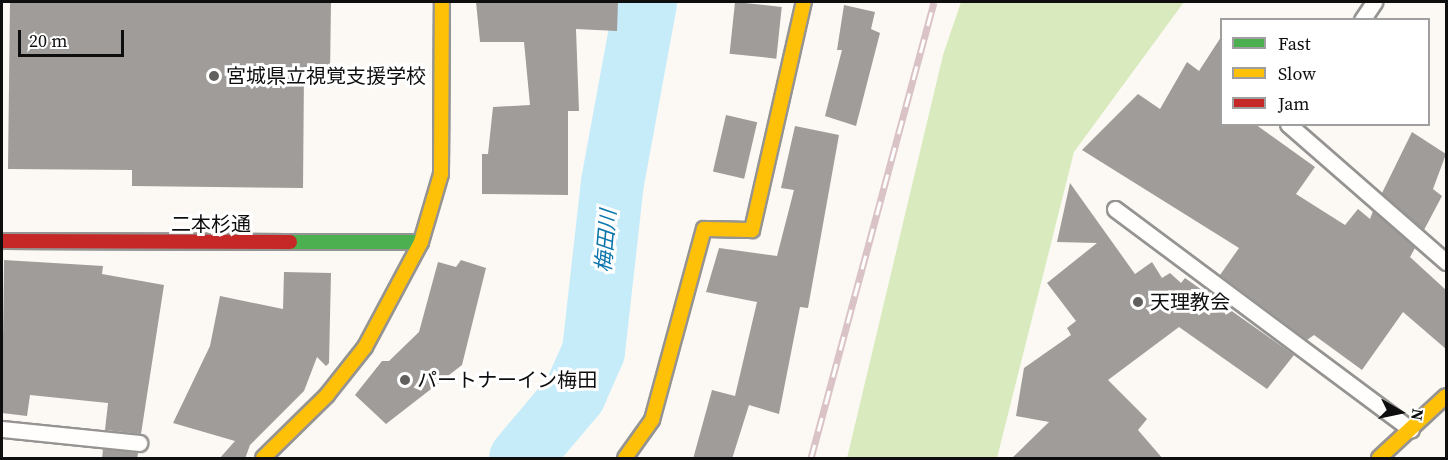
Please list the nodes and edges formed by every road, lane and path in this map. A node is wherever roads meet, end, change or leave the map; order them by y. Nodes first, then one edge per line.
1 (442, 2) edge
2 (804, 2) edge
3 (1374, 2) edge
4 (1363, 18) edge
5 (1291, 126) edge
6 (1115, 209) dead end
7 (2, 241) edge
8 (421, 242) junction
9 (1446, 262) edge
10 (1446, 396) edge
11 (2, 429) edge
12 (1411, 430) junction
13 (139, 443) dead end
14 (263, 459) edge
15 (625, 459) edge
16 (1380, 459) edge

1 - 8 street
2 - 15 street
3 - 4 lane
5 - 9 lane
6 - 12 lane
7 - 8 street, 二本杉通
8 - 14 street
10 - 12 street
11 - 13 lane
12 - 16 street

